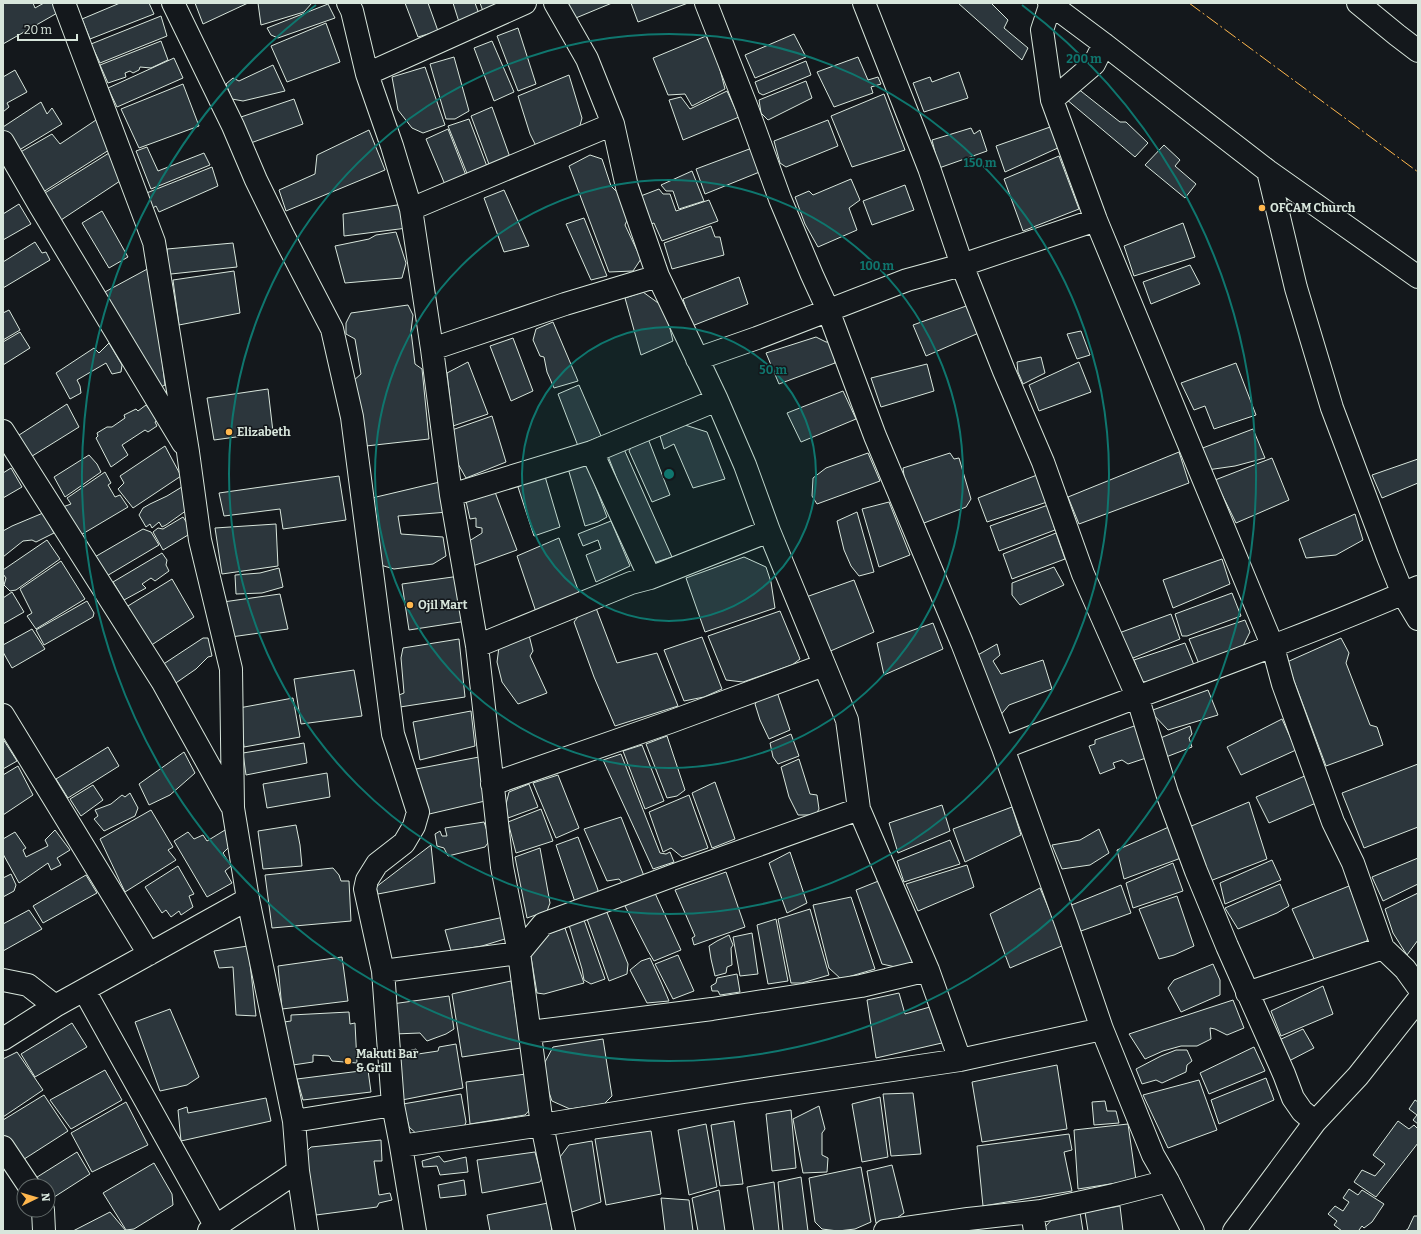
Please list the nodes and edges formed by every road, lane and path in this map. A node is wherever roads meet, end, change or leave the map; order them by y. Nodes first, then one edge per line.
1 (64, 3) edge
2 (173, 3) edge
3 (348, 3) edge
4 (525, 3) edge
5 (555, 3) edge
6 (706, 3) edge
7 (864, 3) edge
8 (1050, 3) edge
9 (1358, 3) edge
10 (1104, 44) junction
11 (1418, 51) edge
12 (367, 74) junction
13 (1052, 100) junction
14 (613, 124) junction
15 (3, 142) edge
16 (1268, 171) junction
17 (411, 209) junction
18 (1096, 220) junction
19 (962, 265) junction
20 (658, 276) junction
21 (1418, 277) edge
22 (828, 310) junction
23 (432, 349) junction
24 (697, 359) junction
25 (717, 400) junction
26 (3, 431) edge
27 (188, 452) junction
28 (592, 452) junction
29 (451, 495) junction
30 (769, 531) junction
31 (650, 578) junction
32 (1411, 590) edge
33 (1418, 618) edge
34 (477, 646) junction
35 (1273, 647) junction
36 (824, 665) junction
37 (1137, 696) junction
38 (3, 715) edge
39 (1003, 748) junction
40 (492, 784) junction
41 (233, 808) junction
42 (859, 809) junction
43 (248, 899) junction
44 (1382, 948) junction
45 (519, 953) junction
46 (149, 954) junction
47 (928, 970) junction
48 (384, 971) junction
49 (3, 980) edge
50 (1418, 987) edge
51 (84, 990) junction
52 (1247, 993) junction
53 (1418, 1000) edge
54 (55, 1006) junction
55 (1102, 1029) junction
56 (530, 1032) junction
57 (3, 1039) edge
58 (960, 1060) junction
59 (393, 1105) junction
60 (294, 1121) junction
61 (1315, 1122) junction
62 (542, 1126) junction
63 (401, 1146) junction
64 (3, 1147) edge
65 (298, 1171) junction
66 (24, 1178) edge
67 (1168, 1181) junction
68 (43, 1218) edge
69 (1034, 1221) edge
70 (968, 1225) edge
71 (212, 1229) edge
72 (44, 1231) edge
73 (307, 1231) edge
74 (415, 1231) edge
75 (564, 1231) edge
76 (885, 1231) edge
77 (1193, 1231) edge
78 (1234, 1231) edge

1 - 27 street
2 - 48 street
3 - 12 street
4 - 12 street
5 - 14 street
6 - 22 street
7 - 19 street
8 - 10 street
8 - 13 street
9 - 11 street
10 - 13 street
10 - 16 street
12 - 17 street
13 - 18 street
14 - 17 street
14 - 20 street
15 - 27 street
16 - 21 street
16 - 32 street
17 - 23 street
18 - 19 street
18 - 35 street
19 - 22 street
19 - 37 street
20 - 23 street
20 - 24 street
22 - 24 street
22 - 39 street
23 - 29 street
24 - 25 street
25 - 28 street
25 - 30 street
26 - 41 street
27 - 41 street
28 - 29 street
28 - 31 street
29 - 34 street
30 - 31 street
30 - 36 street
31 - 34 street
32 - 33 street
32 - 35 street
34 - 40 street
35 - 37 street
35 - 44 street
36 - 40 street
36 - 42 street
37 - 39 street
37 - 52 street
38 - 46 street
39 - 55 street
40 - 45 street
41 - 43 street
42 - 45 street
42 - 47 street
43 - 46 street
43 - 60 street
44 - 50 street
44 - 52 street
45 - 48 street
45 - 56 street
46 - 51 street
47 - 56 street
47 - 58 street
48 - 59 street
49 - 54 street
51 - 54 street
51 - 71 street
52 - 61 street
53 - 61 street
54 - 57 street
55 - 58 street
55 - 67 street
56 - 62 street
58 - 62 street
59 - 60 street
59 - 63 street
60 - 65 street
61 - 78 street
62 - 63 street
62 - 75 street
63 - 74 street
64 - 66 street
65 - 71 street
65 - 73 street
67 - 69 street
67 - 77 street
68 - 72 street
69 - 70 street
70 - 76 street

